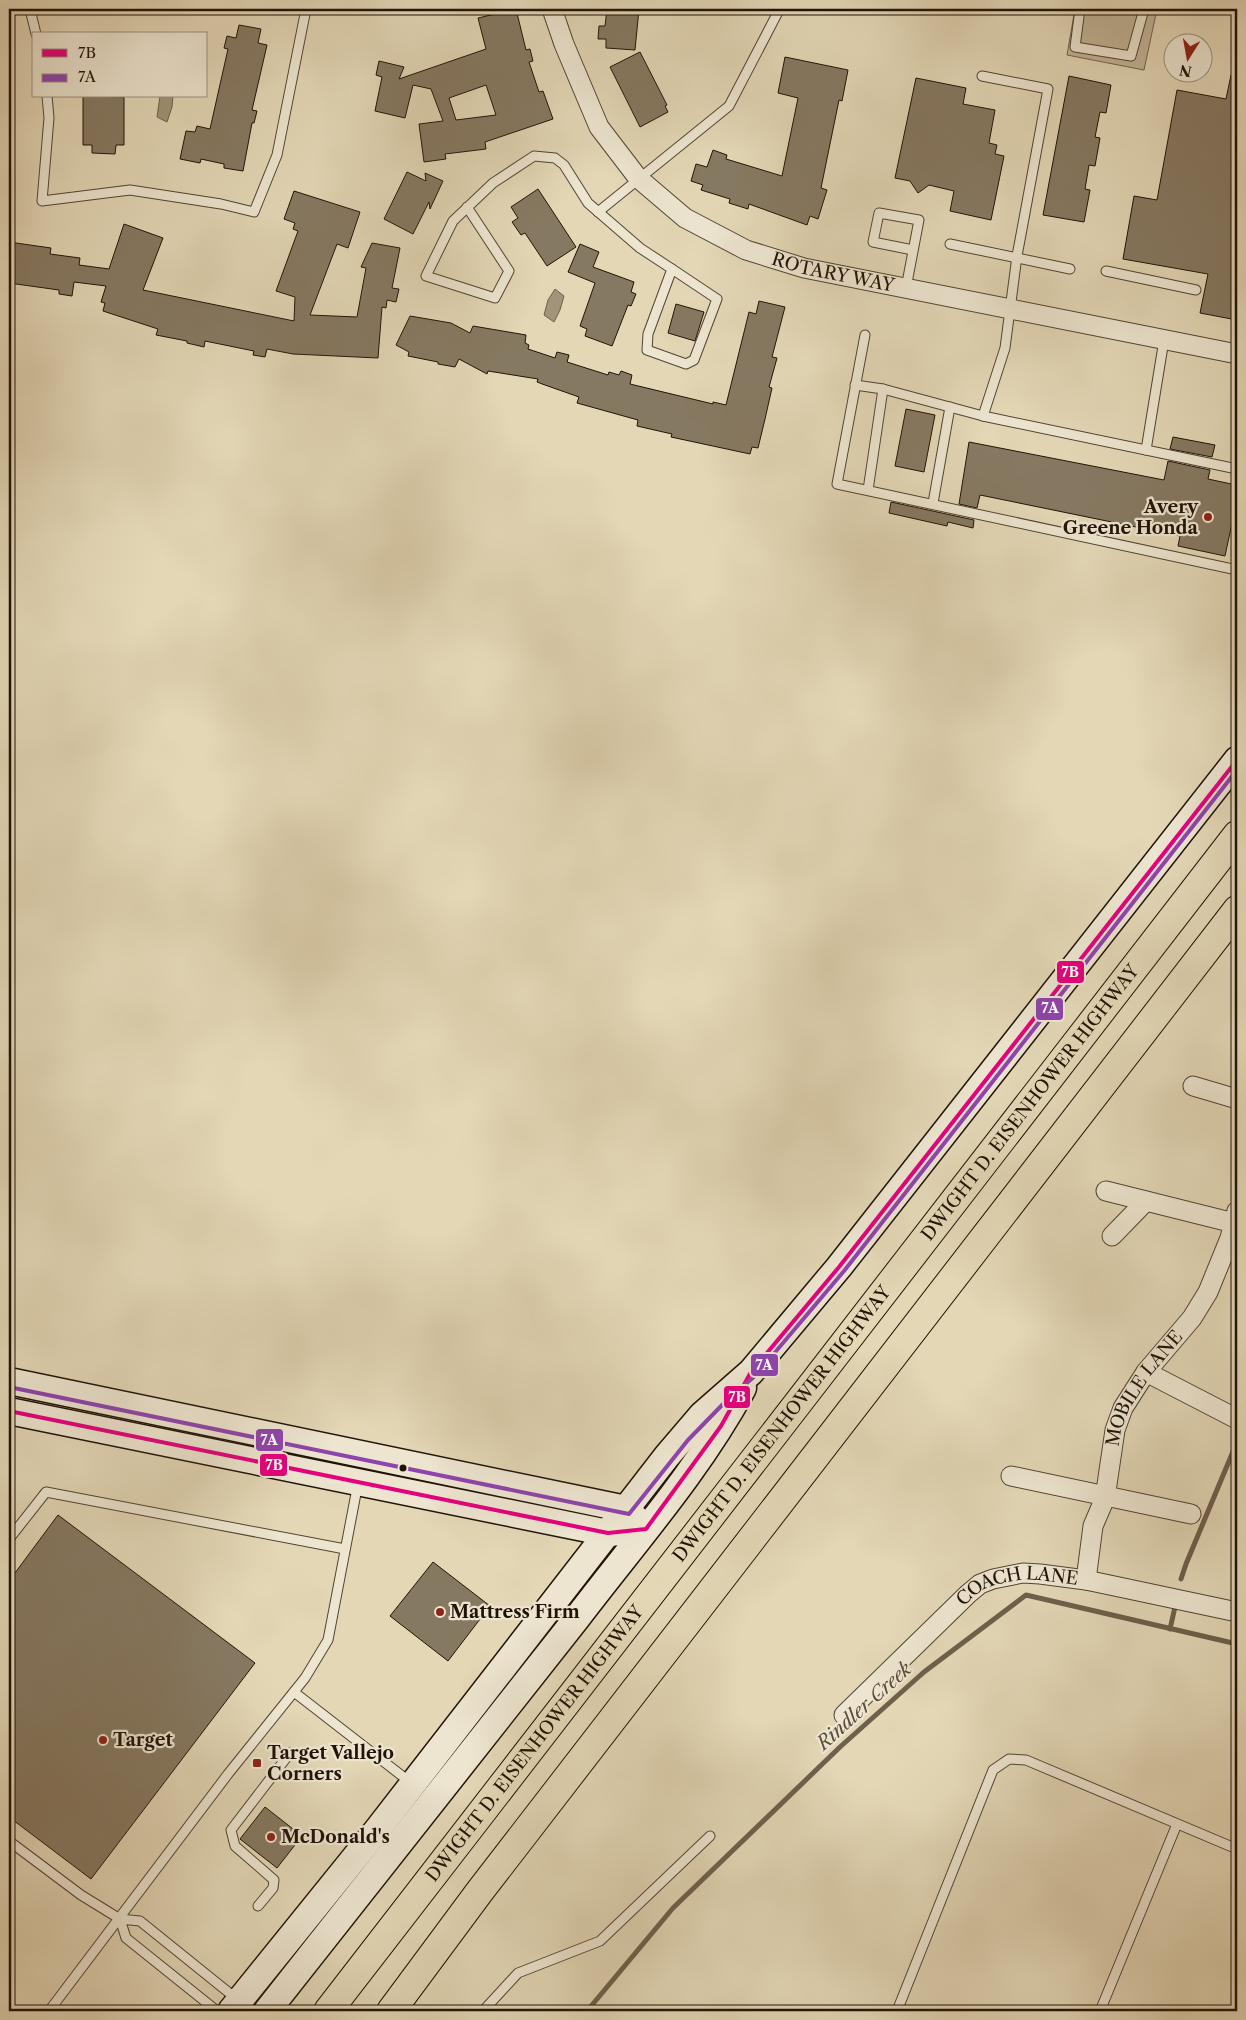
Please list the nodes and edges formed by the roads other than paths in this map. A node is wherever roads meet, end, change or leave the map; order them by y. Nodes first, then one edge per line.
1 (30, 9) edge
2 (306, 9) edge
3 (552, 9) edge
4 (773, 9) edge
5 (1080, 9) edge
6 (1144, 9) edge
7 (36, 32) edge
8 (982, 76) dead end
9 (47, 98) edge
10 (638, 178) junction
11 (467, 207) junction
12 (598, 212) junction
13 (950, 244) dead end
14 (913, 250) junction
15 (1018, 256) junction
16 (672, 269) junction
17 (1070, 269) dead end
18 (1106, 271) dead end
19 (906, 288) junction
20 (1196, 290) dead end
21 (1011, 309) junction
22 (865, 335) dead end
23 (1164, 340) junction
24 (1237, 354) edge
25 (855, 385) junction
26 (883, 388) junction
27 (950, 406) junction
28 (983, 416) junction
29 (1146, 450) junction
30 (1237, 469) edge
31 (868, 490) junction
32 (933, 503) junction
33 (1237, 570) edge
34 (1237, 760) edge
35 (1237, 835) edge
36 (1237, 910) edge
37 (1193, 1086) dead end
38 (1237, 1099) edge
39 (1106, 1191) dead end
40 (1146, 1201) junction
41 (1236, 1217) edge
42 (1112, 1236) dead end
43 (751, 1372) junction
44 (1146, 1372) junction
45 (9, 1381) edge
46 (9, 1412) edge
47 (1237, 1419) edge
48 (1011, 1476) dead end
49 (358, 1483) junction
50 (1105, 1498) junction
51 (626, 1509) junction
52 (1191, 1514) dead end
53 (646, 1529) junction
54 (608, 1533) junction
55 (9, 1540) edge
56 (346, 1549) junction
57 (1086, 1580) junction
58 (1237, 1612) edge
59 (294, 1692) junction
60 (844, 1716) dead end
61 (290, 1753) dead end
62 (413, 1784) junction
63 (1177, 1824) junction
64 (710, 1836) dead end
65 (9, 1841) edge
66 (1237, 1849) edge
67 (258, 1906) dead end
68 (120, 1919) junction
69 (233, 2009) edge
70 (49, 2011) edge
71 (267, 2011) edge
72 (328, 2011) edge
73 (390, 2011) edge
74 (483, 2011) edge
75 (897, 2011) edge
76 (1100, 2011) edge

1 - 7 lane
2 - 9 lane
3 - 10 street, ROTARY WAY
4 - 10 lane
5 - 6 lane
8 - 15 lane
10 - 12 lane
10 - 19 street, ROTARY WAY
11 - 11 lane
11 - 12 lane
12 - 16 lane
13 - 15 lane
14 - 14 lane
14 - 19 lane
15 - 17 lane
15 - 21 lane
16 - 16 lane
18 - 20 lane
19 - 21 street, ROTARY WAY
21 - 23 street, ROTARY WAY
21 - 28 lane
22 - 25 lane
23 - 24 street, ROTARY WAY
23 - 29 lane
25 - 26 lane
25 - 31 lane
26 - 27 lane
26 - 31 lane
27 - 28 lane
27 - 32 lane
28 - 29 lane
29 - 30 lane
31 - 32 lane
32 - 33 lane
34 - 43 main road
35 - 72 highway, DWIGHT D. EISENHOWER HIGHWAY
36 - 73 highway
37 - 38 street
39 - 40 street
40 - 41 street
40 - 42 street
41 - 44 street, MOBILE LANE
43 - 51 main road
43 - 53 main road
44 - 47 street
44 - 50 street, MOBILE LANE
45 - 51 main road
46 - 49 main road
48 - 50 street
49 - 54 main road
49 - 56 lane
50 - 52 street
50 - 57 street, MOBILE LANE
51 - 53 main road
51 - 54 main road
53 - 54 main road
53 - 71 main road
54 - 62 main road
55 - 56 lane
56 - 59 lane
57 - 58 street, COACH LANE
57 - 60 street, COACH LANE
59 - 62 lane
59 - 68 lane
61 - 67 lane
62 - 69 main road
63 - 66 lane
63 - 75 lane
63 - 76 lane
64 - 74 lane
65 - 68 lane
68 - 69 lane
68 - 69 lane
68 - 70 lane

